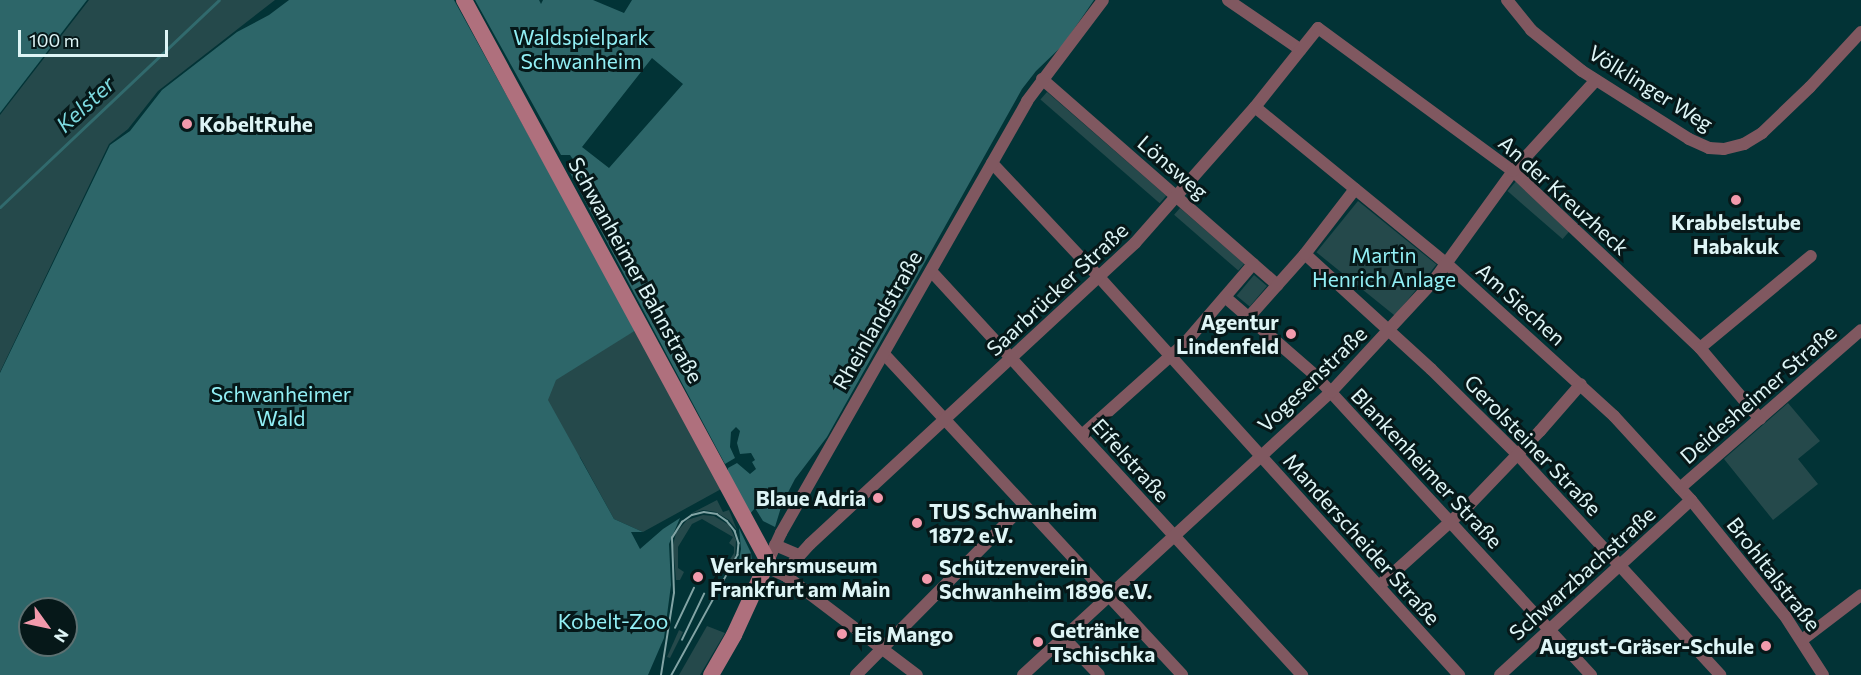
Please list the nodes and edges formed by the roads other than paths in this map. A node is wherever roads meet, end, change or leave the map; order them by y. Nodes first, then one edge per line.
1 (464, 0) edge
2 (1103, 0) edge
3 (1228, 0) edge
4 (1507, 0) edge
5 (1318, 28) joint
6 (1861, 32) edge
7 (1302, 50) junction
8 (1042, 79) junction
9 (1596, 80) junction
10 (1255, 107) junction
11 (992, 163) junction
12 (1513, 171) junction
13 (1355, 189) junction
14 (1179, 197) junction
15 (1305, 254) junction
16 (1811, 256) dead end
17 (1253, 264) junction
18 (1447, 264) junction
19 (931, 271) junction
20 (1099, 277) junction
21 (1277, 285) junction
22 (1225, 297) junction
23 (1248, 318) junction
24 (1861, 330) edge
25 (1389, 331) junction
26 (1700, 348) junction
27 (884, 354) junction
28 (1170, 356) junction
29 (1012, 358) junction
30 (1581, 384) junction
31 (1331, 392) junction
32 (1760, 419) junction
33 (943, 420) junction
34 (1082, 435) junction
35 (1518, 454) junction
36 (1260, 456) junction
37 (1680, 488) junction
38 (1691, 500) junction
39 (1023, 506) junction
40 (1449, 522) junction
41 (1174, 536) junction
42 (775, 544) junction
43 (798, 555) junction
44 (767, 564) junction
45 (1620, 565) junction
46 (786, 576) junction
47 (1379, 586) junction
48 (1861, 595) edge
49 (1107, 597) junction
50 (1549, 628) junction
51 (1063, 637) junction
52 (1802, 640) junction
53 (881, 648) junction
54 (711, 675) edge
55 (856, 675) edge
56 (917, 675) edge
57 (1023, 675) edge
58 (1099, 675) edge
59 (1182, 675) edge
60 (1302, 675) edge
61 (1459, 675) edge
62 (1500, 675) edge
63 (1591, 675) edge
64 (1720, 675) edge
65 (1823, 675) edge

1 - 44 street, Schwanheimer Bahnstraße
2 - 8 street, Rheinlandstraße
3 - 7 street
4 - 9 street, Völklinger Weg
5 - 7 street, Saarbrücker Straße
5 - 12 street, An der Kreuzheck
6 - 9 street, Völklinger Weg
7 - 10 street, Saarbrücker Straße
8 - 11 street, Rheinlandstraße
8 - 14 street, Lönsweg
9 - 12 street, Vogesenstraße
10 - 13 street, Am Siechen
10 - 14 street, Saarbrücker Straße
11 - 19 street, Rheinlandstraße
11 - 20 street, Manderscheider Straße
12 - 18 street, Vogesenstraße
12 - 26 street, An der Kreuzheck
13 - 15 street
13 - 18 street, Am Siechen
14 - 17 street, Lönsweg
14 - 20 street, Saarbrücker Straße
15 - 21 street
15 - 25 street, Gerolsteiner Straße
16 - 26 street
17 - 21 street, Lönsweg
17 - 22 street
18 - 25 street, Vogesenstraße
18 - 30 street, Am Siechen
19 - 27 street, Rheinlandstraße
19 - 29 street, Eifelstraße
20 - 28 street, Manderscheider Straße
20 - 29 street, Saarbrücker Straße
21 - 23 street
22 - 23 street, Blankenheimer Straße
22 - 28 street
23 - 31 street, Blankenheimer Straße
24 - 32 street, Deidesheimer Straße
25 - 31 street, Vogesenstraße
25 - 35 street, Gerolsteiner Straße
26 - 32 street, An der Kreuzheck
27 - 33 street
27 - 42 street, Rheinlandstraße
28 - 34 street
28 - 36 street, Manderscheider Straße
29 - 33 street, Saarbrücker Straße
29 - 34 street, Eifelstraße
30 - 35 street
30 - 37 street, Am Siechen
31 - 36 street, Vogesenstraße
31 - 40 street, Blankenheimer Straße
32 - 37 street, Deidesheimer Straße
33 - 39 street
33 - 43 street, Saarbrücker Straße
34 - 41 street, Eifelstraße
35 - 40 street
35 - 45 street, Gerolsteiner Straße
36 - 41 street, Vogesenstraße
36 - 47 street, Manderscheider Straße
37 - 38 street, Am Siechen
38 - 45 street, Schwarzbachstraße
38 - 52 street, Brohltalstraße
39 - 49 street
39 - 53 street
40 - 47 street
40 - 50 street, Blankenheimer Straße
41 - 49 street, Vogesenstraße
41 - 60 street, Eifelstraße
42 - 43 street
42 - 44 street, Rheinlandstraße
43 - 46 street, Saarbrücker Straße
44 - 46 street
44 - 54 street, Rheinlandstraße
45 - 50 street, Schwarzbachstraße
45 - 64 street, Gerolsteiner Straße
46 - 53 street
47 - 61 street, Manderscheider Straße
48 - 52 street
49 - 51 street, Vogesenstraße
49 - 59 street
50 - 62 street, Schwarzbachstraße
50 - 63 street, Blankenheimer Straße
51 - 57 street, Vogesenstraße
51 - 58 street
52 - 65 street, Brohltalstraße
53 - 55 street
53 - 56 street

